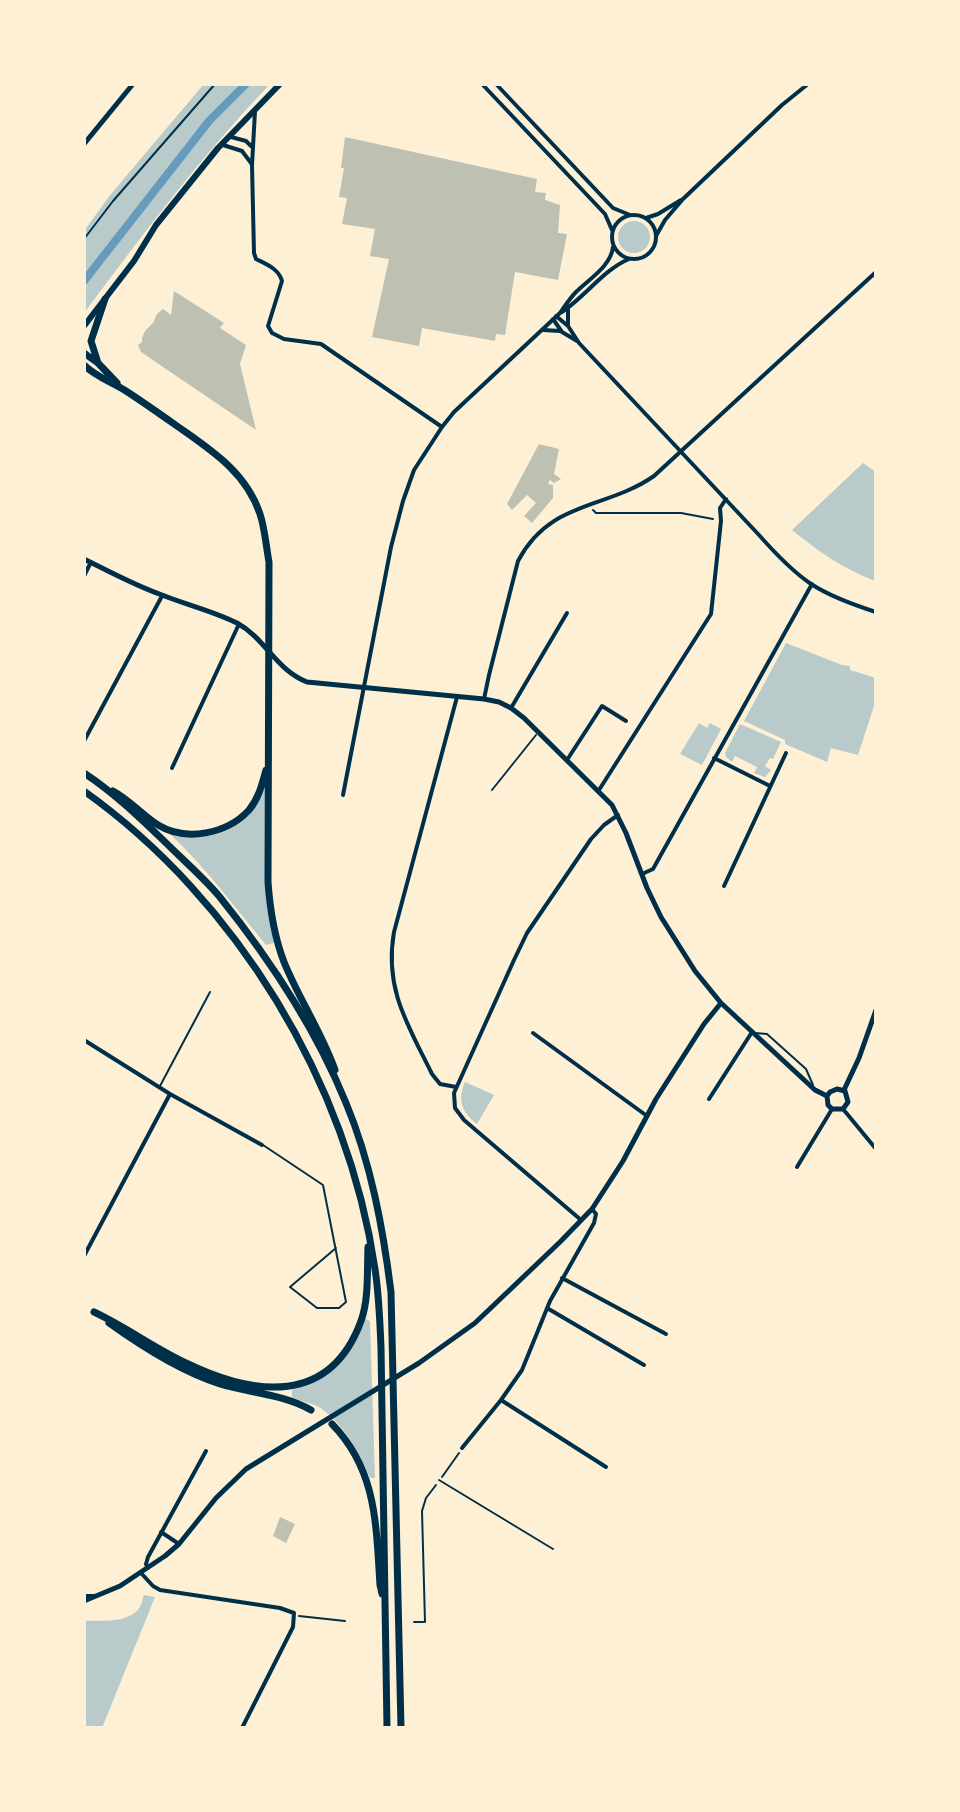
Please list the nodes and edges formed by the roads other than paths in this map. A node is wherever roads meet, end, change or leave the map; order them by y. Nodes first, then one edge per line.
1 (133, 84) edge
2 (280, 84) edge
3 (482, 84) edge
4 (496, 84) edge
5 (808, 84) edge
6 (255, 110) junction
7 (230, 136) junction
8 (84, 144) edge
9 (221, 145) junction
10 (252, 148) junction
11 (252, 165) junction
12 (683, 199) junction
13 (630, 215) junction
14 (645, 218) junction
15 (612, 230) junction
16 (656, 236) junction
17 (613, 247) junction
18 (629, 259) junction
19 (876, 272) edge
20 (105, 299) junction
21 (568, 307) junction
22 (556, 316) junction
23 (84, 326) edge
24 (568, 326) junction
25 (543, 330) junction
26 (562, 332) junction
27 (579, 343) junction
28 (84, 353) edge
29 (98, 363) junction
30 (84, 365) edge
31 (88, 372) edge
32 (124, 390) junction
33 (442, 427) junction
34 (682, 452) junction
35 (726, 499) junction
36 (84, 559) edge
37 (91, 562) junction
38 (84, 576) edge
39 (812, 584) junction
40 (162, 596) junction
41 (876, 612) edge
42 (567, 613) dead end
43 (239, 624) junction
44 (364, 688) junction
45 (457, 697) junction
46 (484, 699) junction
47 (511, 708) junction
48 (626, 721) dead end
49 (539, 732) junction
50 (84, 741) edge
51 (786, 753) dead end
52 (714, 758) junction
53 (269, 760) junction
54 (567, 760) junction
55 (172, 768) dead end
56 (84, 773) edge
57 (101, 785) junction
58 (770, 786) junction
59 (492, 790) dead end
60 (599, 790) junction
61 (84, 791) edge
62 (343, 795) dead end
63 (618, 815) junction
64 (641, 874) junction
65 (724, 886) dead end
66 (210, 992) dead end
67 (721, 1003) junction
68 (876, 1010) edge
69 (752, 1032) junction
70 (533, 1033) dead end
71 (84, 1040) edge
72 (160, 1087) junction
73 (456, 1087) junction
74 (844, 1090) junction
75 (170, 1094) junction
76 (827, 1096) junction
77 (709, 1099) dead end
78 (346, 1103) junction
79 (832, 1109) junction
80 (843, 1109) junction
81 (647, 1116) junction
82 (262, 1145) joint
83 (876, 1149) edge
84 (797, 1167) dead end
85 (592, 1209) junction
86 (581, 1220) junction
87 (369, 1235) junction
88 (336, 1248) junction
89 (84, 1256) edge
90 (562, 1278) junction
91 (84, 1306) edge
92 (547, 1308) junction
93 (94, 1312) junction
94 (666, 1334) dead end
95 (644, 1365) dead end
96 (501, 1400) junction
97 (311, 1410) dead end
98 (332, 1424) dead end
99 (462, 1448) road end
100 (206, 1451) dead end
101 (606, 1467) dead end
102 (439, 1480) road end
103 (161, 1532) junction
104 (179, 1544) junction
105 (553, 1549) dead end
106 (148, 1568) junction
107 (141, 1573) junction
108 (84, 1598) edge
109 (386, 1610) junction
110 (242, 1728) edge
111 (387, 1728) edge
112 (401, 1728) edge

1 - 8 street
2 - 6 main road
3 - 15 street
4 - 13 street
5 - 12 street
6 - 7 main road
6 - 10 street
7 - 9 main road
7 - 10 street
9 - 11 street
9 - 20 main road
10 - 11 street
11 - 33 street
12 - 14 street
12 - 16 street
13 - 14 street
13 - 15 street
14 - 16 street
15 - 17 street
16 - 18 street
17 - 18 street
17 - 22 street
18 - 21 street
19 - 34 street
20 - 23 main road
20 - 29 highway
21 - 22 street
21 - 24 street
22 - 24 street
22 - 25 street
22 - 26 street
24 - 27 street
25 - 26 street
25 - 33 street
26 - 27 street
27 - 34 street
28 - 29 highway
29 - 32 highway
30 - 31 highway
31 - 32 highway
32 - 53 highway
33 - 44 street
34 - 35 street
34 - 46 street
35 - 39 street
35 - 60 street
36 - 37 street
37 - 38 street
37 - 40 street
39 - 41 street
39 - 52 street
40 - 43 street
40 - 50 street
42 - 47 street
43 - 44 street
43 - 55 street
44 - 45 street
44 - 62 street
45 - 46 street
45 - 73 street
46 - 47 street
47 - 49 street
48 - 54 street
49 - 54 street
49 - 59 lane
51 - 58 street
52 - 58 street
52 - 64 street
53 - 57 highway
53 - 78 highway
54 - 60 street
56 - 57 highway
57 - 78 highway
58 - 65 street
60 - 63 street
61 - 87 highway
63 - 64 street
63 - 73 street
64 - 67 street
66 - 72 lane
67 - 69 street
67 - 81 street
68 - 74 street
69 - 76 street
69 - 77 street
70 - 81 street
71 - 72 street
72 - 75 street
73 - 86 street
74 - 76 street
74 - 80 street
75 - 82 street
75 - 89 street
76 - 79 street
78 - 112 highway
79 - 80 street
79 - 84 street
80 - 83 street
81 - 85 street
82 - 88 lane
85 - 86 street
85 - 90 street
86 - 104 street
87 - 93 highway
87 - 109 highway
88 - 88 lane
90 - 92 street
90 - 94 street
91 - 93 highway
92 - 95 street
92 - 96 street
93 - 97 highway
96 - 99 street
96 - 101 street
98 - 109 highway
100 - 103 street
102 - 105 lane
103 - 104 street
103 - 106 street
104 - 106 street
106 - 107 street
107 - 108 street
107 - 110 street
109 - 111 highway

